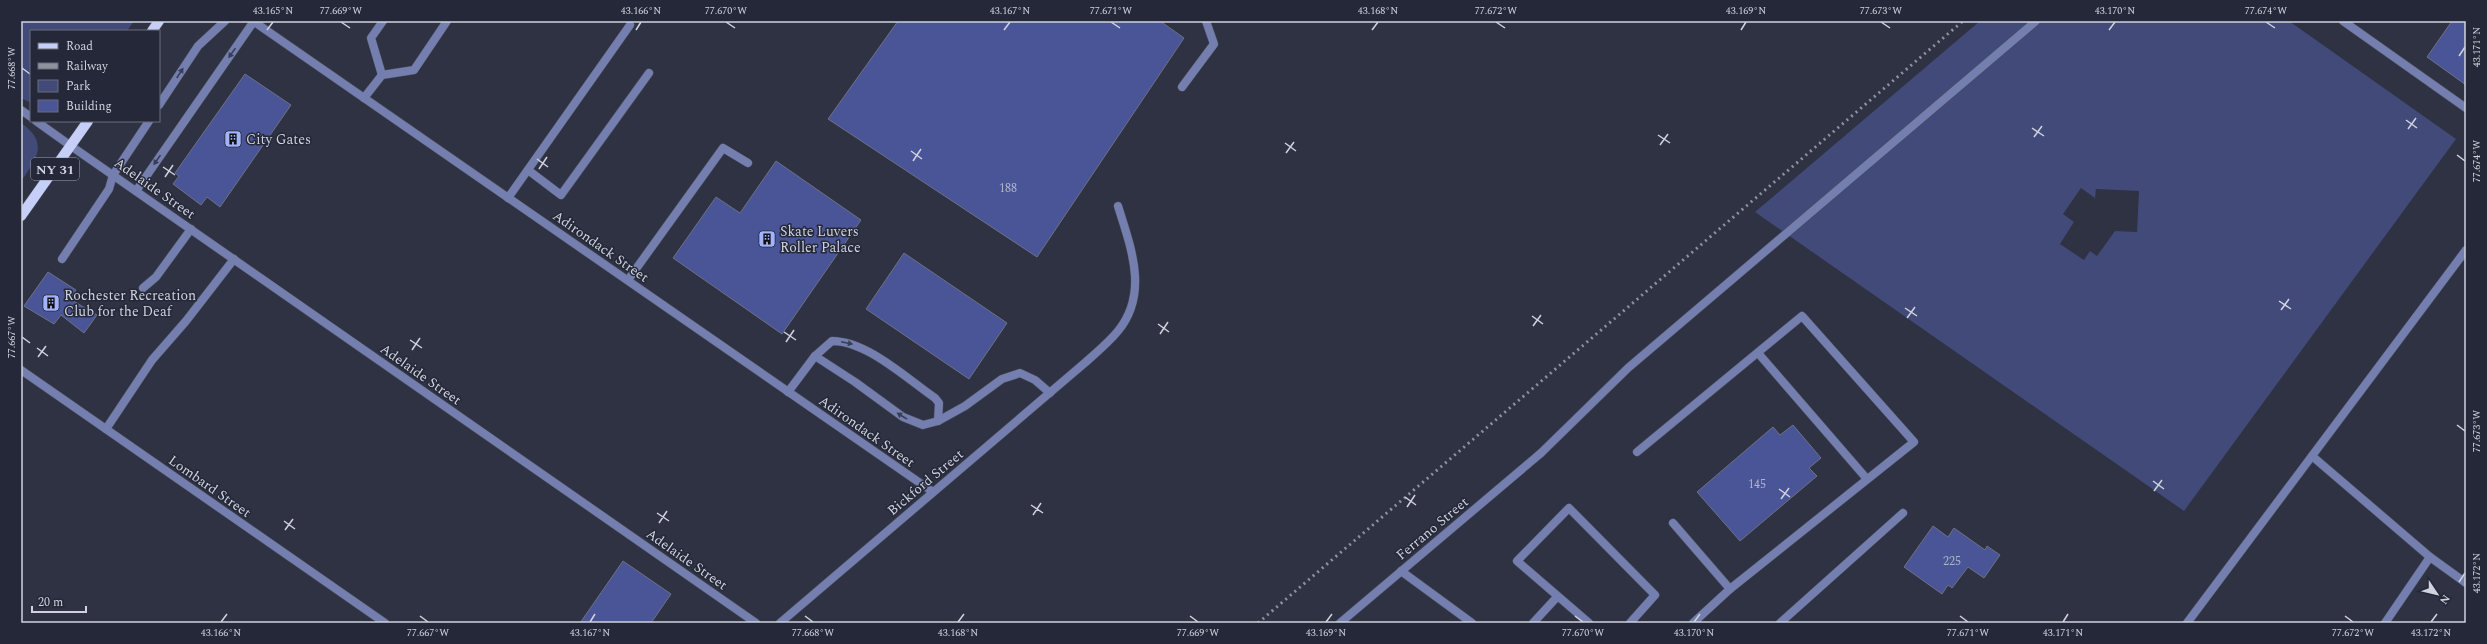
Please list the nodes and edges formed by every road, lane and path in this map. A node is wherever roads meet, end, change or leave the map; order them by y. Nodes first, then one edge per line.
1 (159, 21) edge
2 (225, 21) edge
3 (254, 21) edge
4 (383, 21) edge
5 (447, 21) edge
6 (1206, 21) edge
7 (2036, 21) edge
8 (2343, 21) edge
9 (630, 25) dead end
10 (153, 30) edge
11 (649, 73) dead end
12 (382, 74) junction
13 (1182, 87) dead end
14 (364, 98) junction
15 (160, 103) edge
16 (2466, 108) edge
17 (21, 110) edge
18 (30, 116) edge
19 (37, 122) edge
20 (87, 122) edge
21 (148, 122) edge
22 (71, 146) junction
23 (748, 163) dead end
24 (528, 170) junction
25 (113, 175) junction
26 (136, 191) junction
27 (508, 198) junction
28 (1118, 206) dead end
29 (21, 216) edge
30 (191, 229) junction
31 (2466, 250) edge
32 (62, 259) dead end
33 (234, 259) junction
34 (628, 280) junction
35 (144, 288) dead end
36 (1758, 352) junction
37 (814, 356) junction
38 (21, 370) edge
39 (788, 392) junction
40 (1050, 393) junction
41 (938, 421) junction
42 (106, 429) junction
43 (1637, 452) dead end
44 (2312, 456) junction
45 (1867, 480) junction
46 (933, 492) junction
47 (1903, 513) dead end
48 (1673, 523) dead end
49 (2430, 557) junction
50 (1401, 571) junction
51 (2466, 583) edge
52 (1730, 588) junction
53 (1556, 597) junction
54 (385, 623) edge
55 (756, 623) edge
56 (780, 623) edge
57 (1340, 623) edge
58 (1472, 623) edge
59 (1533, 623) edge
60 (1589, 623) edge
61 (1630, 623) edge
62 (1693, 623) edge
63 (1780, 623) edge
64 (2187, 623) edge
65 (2385, 623) edge

1 - 10 main road
15 -> 2 street
3 - 14 street, Adirondack Street
3 -> 26 street
4 - 12 street
5 - 12 street
6 - 13 street
7 - 50 street, Ferrano Street
8 - 16 street
9 - 24 street
11 - 24 street
12 - 14 street
14 - 27 street, Adirondack Street
17 - 18 street
19 - 22 street, Adelaide Street
20 - 22 main road, NY 31
21 - 25 street
22 - 25 street, Adelaide Street
22 - 29 main road, NY 31
23 - 34 street
24 - 27 street
25 - 26 street, Adelaide Street
25 - 32 street
26 - 30 street, Adelaide Street
27 - 34 street, Adirondack Street
28 - 40 street, Bickford Street
30 - 33 street, Adelaide Street
30 - 35 street
31 - 44 street
33 - 42 street
33 - 55 street, Adelaide Street
34 - 39 street, Adirondack Street
36 - 43 street
36 - 45 street
36 - 45 street
37 - 39 street
41 -> 37 street
37 -> 41 street
38 - 42 street, Lombard Street
39 - 46 street, Adirondack Street
40 - 41 street
40 - 46 street, Bickford Street
42 - 54 street, Lombard Street
44 - 49 street
44 - 64 street
45 - 52 street
46 - 56 street, Bickford Street
47 - 63 street
48 - 52 street
49 - 51 street
49 - 65 street
50 - 57 street, Ferrano Street
50 - 58 street
52 - 62 street
53 - 59 street
53 - 60 street
53 - 61 street

